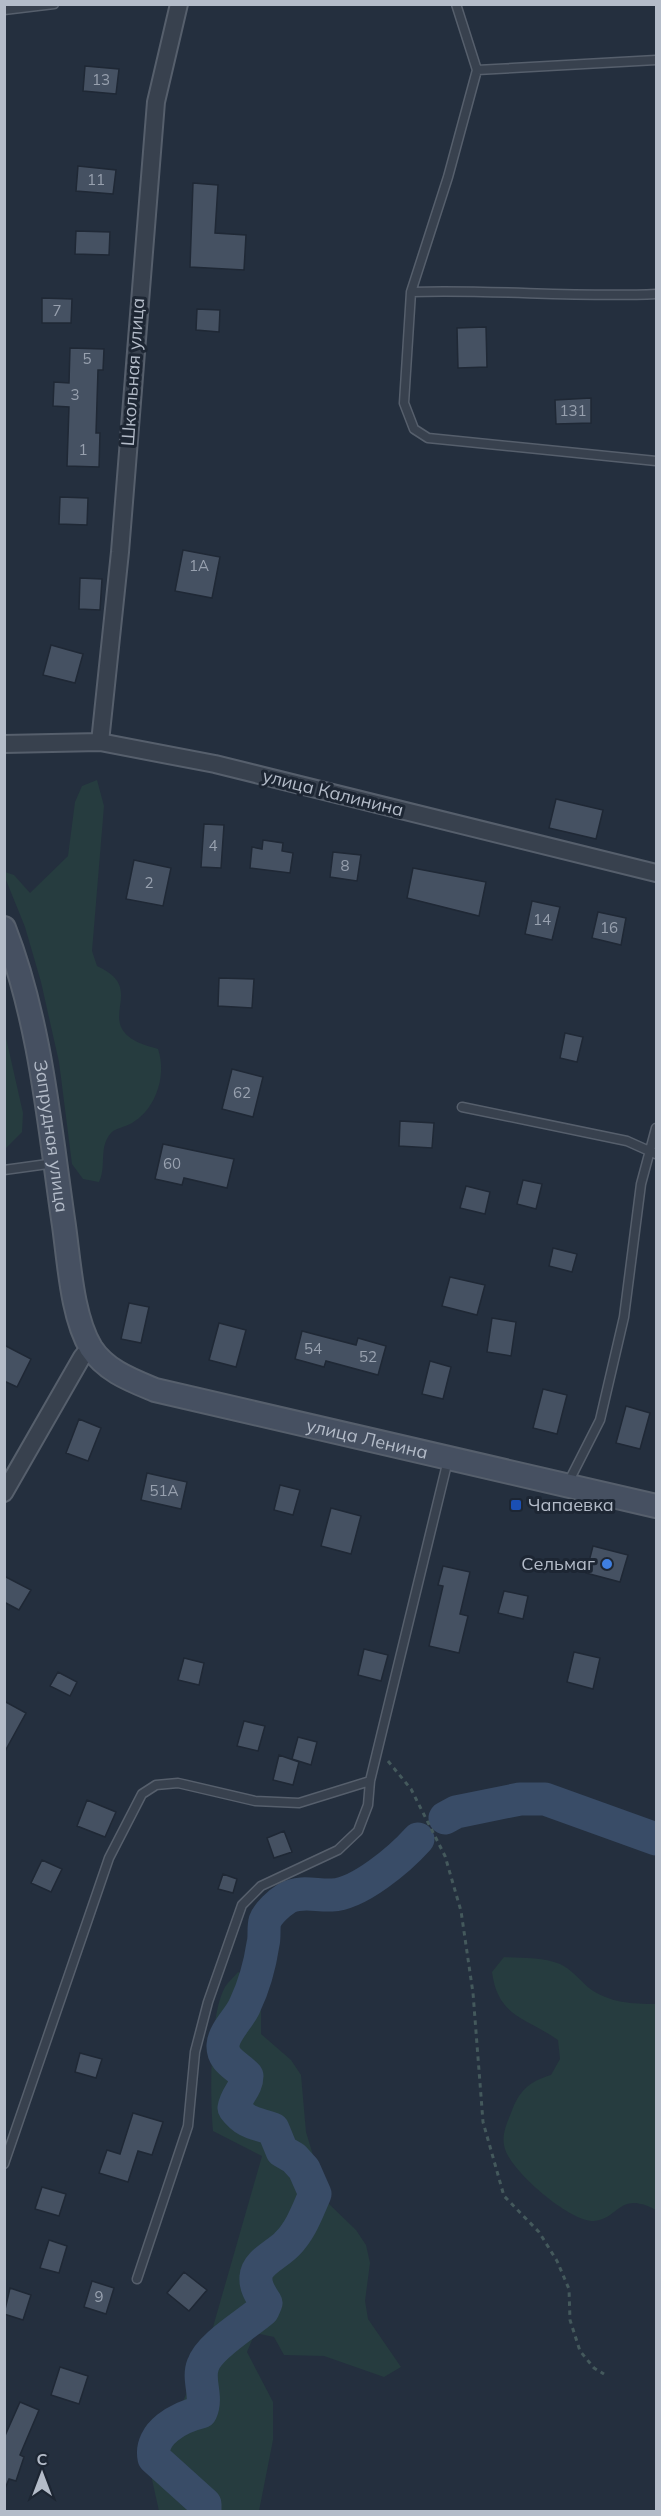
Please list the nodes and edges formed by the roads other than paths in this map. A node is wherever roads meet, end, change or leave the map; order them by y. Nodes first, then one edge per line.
1 (54, 4) edge
2 (180, 4) edge
3 (456, 4) edge
4 (4, 10) edge
5 (657, 60) edge
6 (477, 70) junction
7 (411, 292) junction
8 (657, 294) edge
9 (657, 461) edge
10 (100, 742) junction
11 (4, 744) edge
12 (657, 873) edge
13 (4, 928) edge
14 (462, 1107) dead end
15 (657, 1128) edge
16 (653, 1152) edge
17 (55, 1162) junction
18 (4, 1170) edge
19 (91, 1347) junction
20 (448, 1460) junction
21 (566, 1486) junction
22 (4, 1493) edge
23 (657, 1506) edge
24 (370, 1781) junction
25 (4, 2164) edge
26 (137, 2279) dead end

1 - 4 lane
2 - 10 street, Школьная улица
3 - 6 lane
5 - 6 lane
6 - 7 lane
7 - 8 lane
7 - 9 lane
10 - 11 street, улица Калинина
10 - 12 street, улица Калинина
13 - 17 street, Запрудная улица
14 - 16 lane
15 - 16 lane
16 - 21 lane
17 - 18 lane
17 - 19 street, Запрудная улица
19 - 20 street, улица Ленина
19 - 22 street
20 - 21 street, улица Ленина
20 - 24 lane
21 - 23 street, улица Ленина
24 - 25 lane
24 - 26 lane

